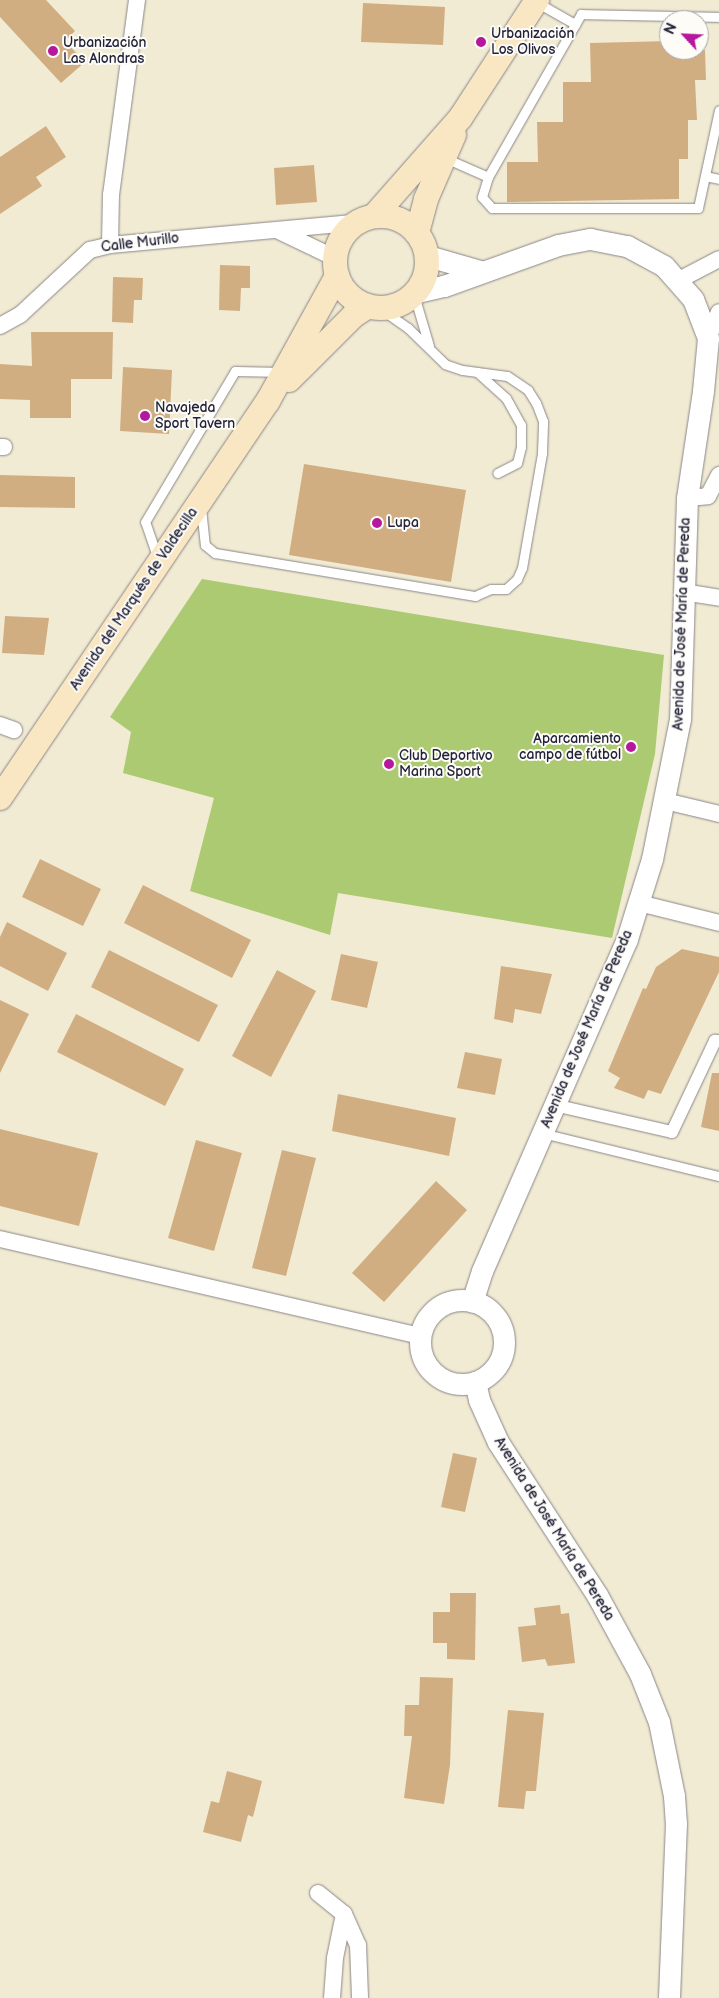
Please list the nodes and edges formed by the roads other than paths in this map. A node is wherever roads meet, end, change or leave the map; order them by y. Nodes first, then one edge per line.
1 (137, 0) edge
2 (536, 1) edge
3 (719, 18) edge
4 (575, 24) junction
5 (719, 110) edge
6 (461, 118) junction
7 (444, 158) junction
8 (705, 176) junction
9 (488, 177) junction
10 (719, 179) edge
11 (364, 219) junction
12 (279, 231) junction
13 (417, 233) junction
14 (110, 245) junction
15 (428, 256) junction
16 (719, 259) edge
17 (336, 267) junction
18 (483, 272) junction
19 (677, 281) junction
20 (416, 294) junction
21 (719, 305) edge
22 (374, 308) junction
23 (697, 308) junction
24 (719, 312) edge
25 (0, 326) edge
26 (708, 338) junction
27 (429, 346) junction
28 (286, 372) junction
29 (477, 372) junction
30 (268, 401) junction
31 (497, 473) dead end
32 (719, 475) edge
33 (687, 498) junction
34 (200, 500) junction
35 (160, 562) junction
36 (683, 592) junction
37 (719, 598) edge
38 (0, 798) edge
39 (665, 801) junction
40 (719, 814) edge
41 (639, 903) junction
42 (719, 922) edge
43 (719, 1041) edge
44 (554, 1106) junction
45 (542, 1133) junction
46 (719, 1176) edge
47 (0, 1239) edge
48 (472, 1301) junction
49 (420, 1336) junction
50 (475, 1382) junction
51 (318, 1894) dead end
52 (344, 1914) junction
53 (332, 1998) edge
54 (360, 1998) edge
55 (669, 1998) edge

1 - 14 street
2 - 4 lane
2 - 6 main road
3 - 4 lane
4 - 9 lane
5 - 8 lane
6 - 7 main road
6 - 11 main road
7 - 9 lane
7 - 13 main road
8 - 9 lane
8 - 10 lane
11 - 12 street, Calle Murillo
11 - 13 main road
11 - 17 main road
12 - 14 street, Calle Murillo
12 - 17 street
13 - 15 main road
14 - 25 street, Calle Murillo
15 - 18 street
15 - 20 main road
16 - 19 street
17 - 22 main road
17 - 28 main road, Avenida del Marqués de Valdecilla
18 - 19 street, Avenida de José María de Pereda
18 - 20 street, Avenida de José María de Pereda
19 - 23 street, Avenida de José María de Pereda
20 - 22 main road
20 - 27 lane
21 - 23 street
22 - 27 lane
22 - 30 main road, Avenida del Marqués de Valdecilla
23 - 26 street, Avenida de José María de Pereda
24 - 26 street
26 - 33 street, Avenida de José María de Pereda
27 - 29 lane
28 - 30 main road, Avenida del Marqués de Valdecilla
28 - 35 lane
29 - 31 lane
29 - 34 lane
30 - 34 main road, Avenida del Marqués de Valdecilla
32 - 33 street
33 - 36 street, Avenida de José María de Pereda
34 - 35 main road, Avenida del Marqués de Valdecilla
35 - 38 main road, Avenida del Marqués de Valdecilla
36 - 37 street
36 - 39 street, Avenida de José María de Pereda
39 - 40 street
39 - 41 street, Avenida de José María de Pereda
41 - 42 street
41 - 44 street, Avenida de José María de Pereda
43 - 44 street
44 - 45 street, Avenida de José María de Pereda
45 - 46 lane
45 - 48 street, Avenida de José María de Pereda
47 - 49 street
48 - 49 street
48 - 50 street
49 - 50 street
50 - 55 street, Avenida de José María de Pereda
51 - 52 street
52 - 53 street
52 - 54 street

